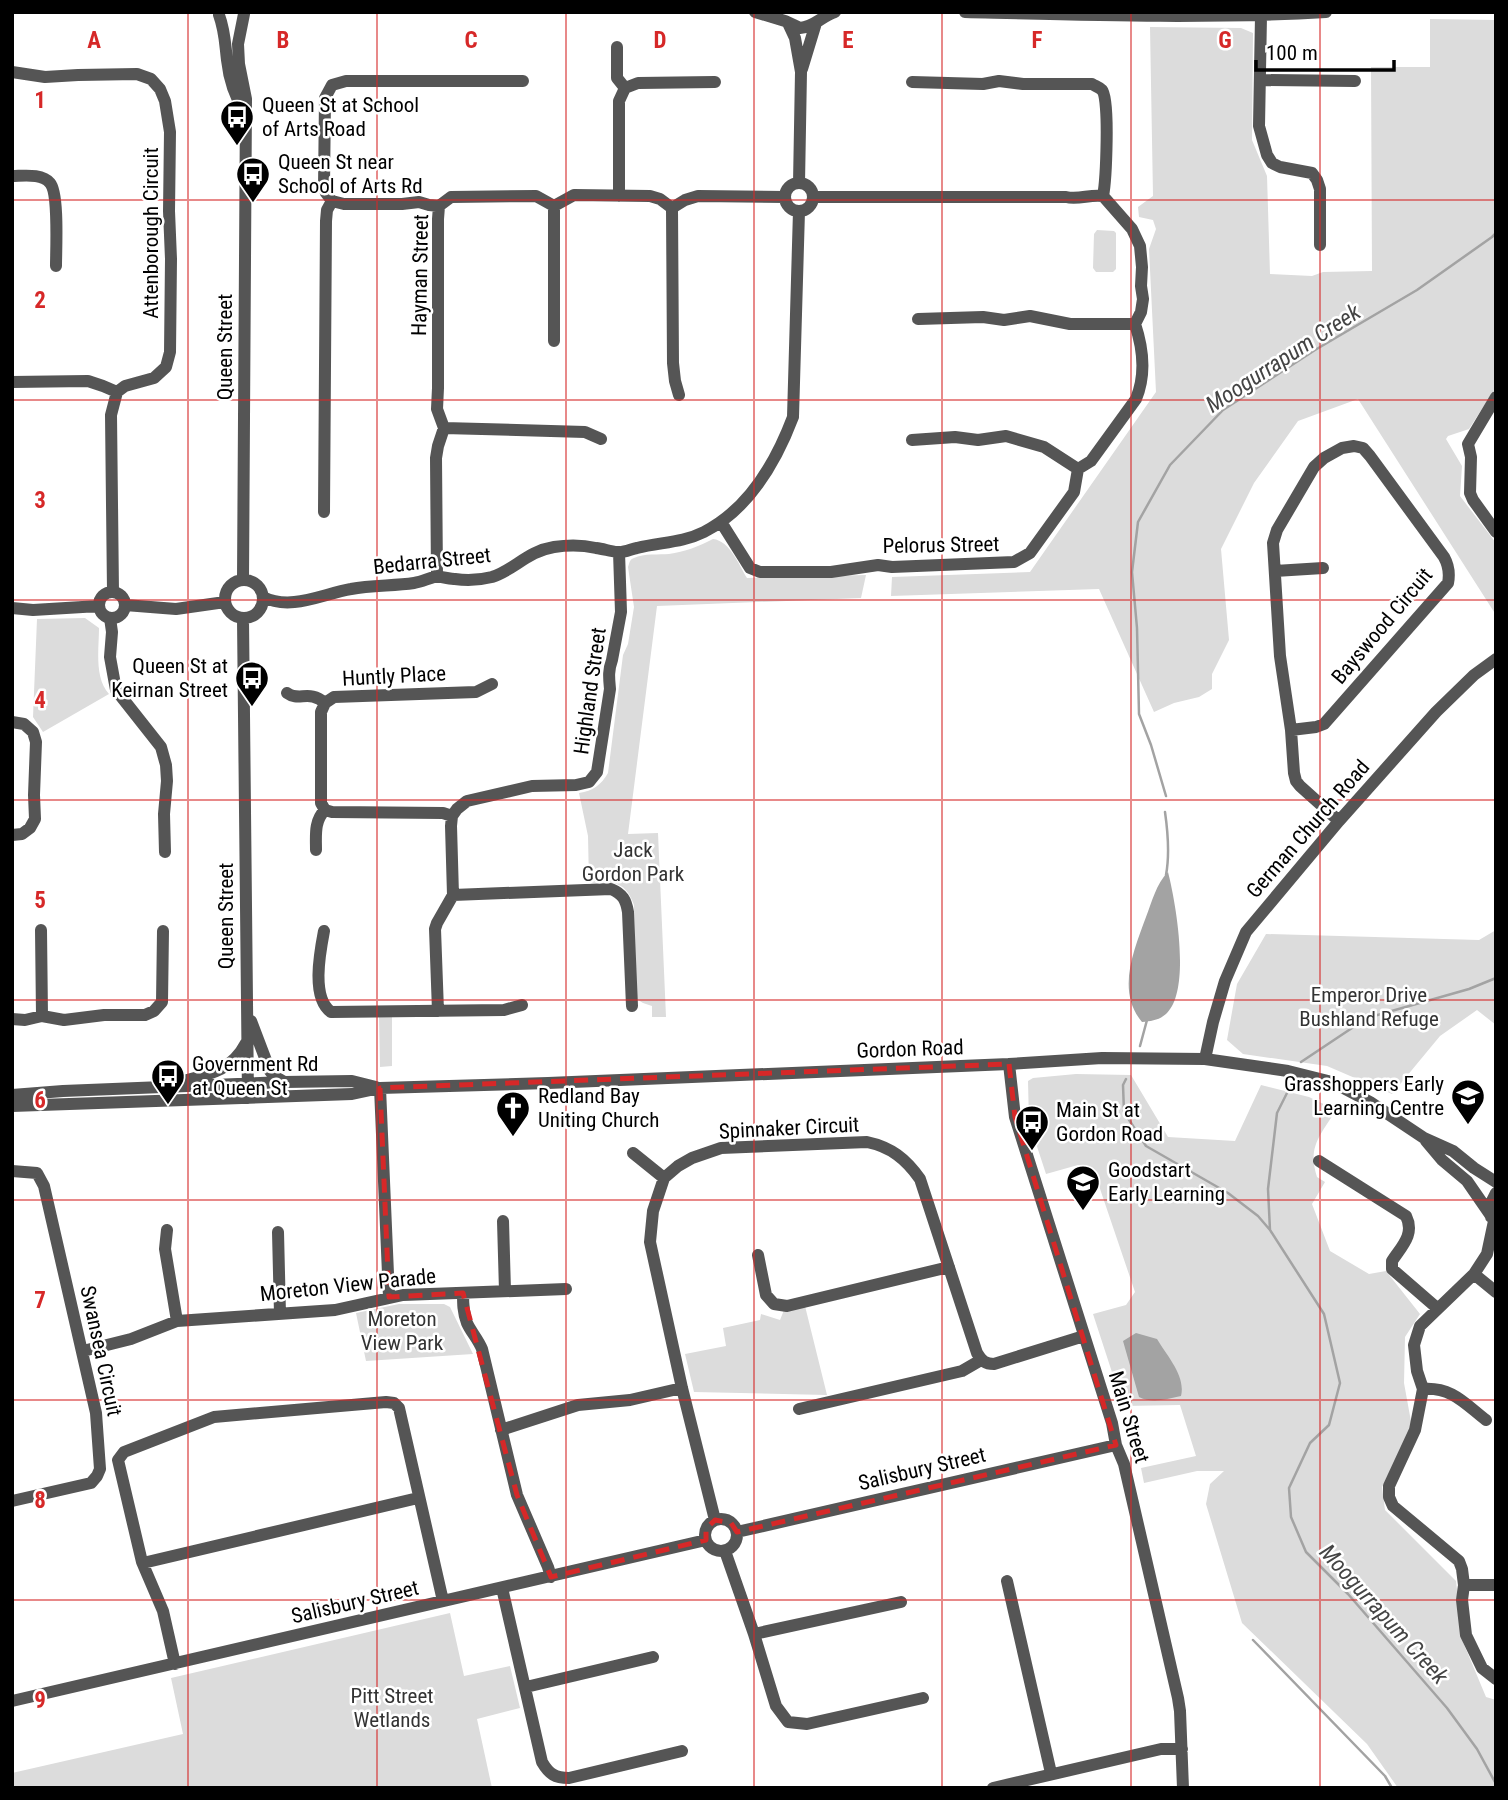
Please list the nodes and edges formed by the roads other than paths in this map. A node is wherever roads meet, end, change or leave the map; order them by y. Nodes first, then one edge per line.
1 (755, 12) edge
2 (835, 12) edge
3 (965, 12) edge
4 (1326, 12) edge
5 (215, 13) edge
6 (245, 13) edge
7 (1160, 14) edge
8 (1261, 16) junction
9 (819, 18) edge
10 (785, 19) edge
11 (617, 47) dead end
12 (12, 72) edge
13 (801, 72) junction
14 (1260, 80) junction
15 (523, 81) dead end
16 (1355, 81) dead end
17 (715, 82) dead end
18 (912, 82) dead end
19 (625, 88) junction
20 (245, 114) junction
21 (12, 176) edge
22 (799, 183) junction
23 (619, 196) junction
24 (1103, 196) junction
25 (785, 197) junction
26 (813, 197) junction
27 (332, 201) junction
28 (439, 206) junction
29 (554, 206) junction
30 (672, 208) junction
31 (799, 211) junction
32 (1320, 245) dead end
33 (56, 266) dead end
34 (918, 319) dead end
35 (1135, 324) junction
36 (554, 341) dead end
37 (12, 382) edge
38 (117, 392) junction
39 (679, 395) dead end
40 (1496, 397) edge
41 (444, 428) junction
42 (601, 439) dead end
43 (912, 440) dead end
44 (1078, 469) junction
45 (324, 512) dead end
46 (721, 522) junction
47 (1496, 532) edge
48 (620, 552) junction
49 (1323, 568) dead end
50 (1275, 571) junction
51 (437, 577) junction
52 (243, 580) junction
53 (113, 592) junction
54 (263, 597) junction
55 (225, 602) junction
56 (125, 605) junction
57 (99, 606) junction
58 (12, 608) edge
59 (110, 618) junction
60 (243, 618) junction
61 (1496, 659) edge
62 (492, 684) dead end
63 (287, 693) dead end
64 (324, 703) junction
65 (12, 722) edge
66 (1291, 730) junction
67 (325, 810) junction
68 (452, 816) junction
69 (1339, 821) junction
70 (12, 835) edge
71 (316, 850) dead end
72 (165, 852) dead end
73 (453, 895) junction
74 (41, 930) dead end
75 (324, 930) dead end
76 (163, 931) dead end
77 (246, 1003) junction
78 (522, 1005) dead end
79 (632, 1006) dead end
80 (438, 1011) junction
81 (42, 1016) junction
82 (12, 1019) edge
83 (247, 1040) junction
84 (1205, 1059) junction
85 (1009, 1064) junction
86 (284, 1083) junction
87 (163, 1087) junction
88 (380, 1088) junction
89 (248, 1091) junction
90 (12, 1095) edge
91 (12, 1106) edge
92 (1424, 1138) junction
93 (633, 1153) dead end
94 (1320, 1161) dead end
95 (12, 1171) edge
96 (664, 1178) junction
97 (1496, 1182) edge
98 (1496, 1193) edge
99 (503, 1221) dead end
100 (1494, 1221) edge
101 (166, 1230) dead end
102 (278, 1232) dead end
103 (1491, 1251) edge
104 (758, 1255) dead end
105 (949, 1267) junction
106 (1474, 1274) junction
107 (566, 1289) dead end
108 (505, 1291) junction
109 (1496, 1292) edge
110 (463, 1293) junction
111 (389, 1297) junction
112 (1437, 1308) junction
113 (280, 1314) junction
114 (177, 1321) junction
115 (1084, 1336) junction
116 (83, 1351) junction
117 (981, 1360) junction
118 (682, 1388) junction
119 (1423, 1389) junction
120 (799, 1409) dead end
121 (1486, 1420) dead end
122 (501, 1430) junction
123 (1116, 1445) junction
124 (418, 1498) junction
125 (12, 1501) edge
126 (715, 1520) junction
127 (737, 1532) junction
128 (706, 1540) junction
129 (724, 1551) junction
130 (143, 1563) junction
131 (551, 1577) junction
132 (1007, 1581) dead end
133 (1464, 1585) junction
134 (1496, 1585) edge
135 (502, 1588) junction
136 (443, 1601) junction
137 (901, 1602) dead end
138 (754, 1634) junction
139 (653, 1657) dead end
140 (175, 1664) junction
141 (1496, 1679) edge
142 (526, 1687) junction
143 (923, 1698) dead end
144 (12, 1701) edge
145 (1182, 1749) junction
146 (682, 1751) dead end
147 (1051, 1773) junction
148 (997, 1787) edge
149 (1183, 1788) edge

1 - 10 street
2 - 9 street
3 - 7 street
4 - 8 street
5 - 6 street
5 - 20 street, Queen Street
6 - 20 street, Queen Street
7 - 8 street
8 - 14 street
9 - 10 street
9 - 13 street
10 - 13 street
11 - 19 street
12 - 38 street, Attenborough Circuit
13 - 22 street
14 - 16 street
14 - 32 street
15 - 27 street
17 - 19 street
18 - 24 street
19 - 23 street
20 - 52 street, Queen Street
21 - 33 street
22 - 25 street
22 - 26 street
23 - 29 street
23 - 30 street
24 - 26 street
24 - 35 street, Pelorus Street
25 - 30 street
25 - 31 street
26 - 31 street
27 - 28 street
27 - 45 street
28 - 29 street, Hayman Street
28 - 41 street, Hayman Street
29 - 36 street
30 - 39 street
31 - 46 street, Bedarra Street
34 - 35 street
35 - 44 street, Pelorus Street
37 - 38 street
38 - 53 street
40 - 47 street
41 - 42 street
41 - 51 street, Hayman Street
43 - 44 street
44 - 46 street, Pelorus Street
46 - 48 street, Bedarra Street
48 - 51 street, Bedarra Street
48 - 68 street, Highland Street
49 - 50 street
50 - 66 street, Bayswood Circuit
50 - 66 street, Bayswood Circuit
51 - 54 street, Bedarra Street
52 - 54 street
52 - 55 street
53 - 56 street
53 - 57 street
54 - 60 street
55 - 56 street
55 - 60 street
56 - 59 street
57 - 58 street
57 - 59 street
59 - 72 street
60 - 77 street, Queen Street
61 - 69 street, German Church Road
62 - 64 street, Huntly Place
63 - 64 street
64 - 67 street, Huntly Place
65 - 70 street
66 - 69 street, Bayswood Circuit
67 - 68 street
67 - 71 street
68 - 73 street
69 - 84 street, German Church Road
73 - 79 street
73 - 80 street
74 - 81 street
75 - 80 street
76 - 81 street
77 - 83 street, Queen Street
77 - 86 street, Queen Street
78 - 80 street
81 - 82 street
83 - 87 street
83 - 89 street, Queen Street
84 - 85 street, Gordon Road
84 - 92 street, Gordon Road
85 - 88 street, Gordon Road
85 - 115 street, Main Street
86 - 88 street, Gordon Road
86 - 89 street, Gordon Road
87 - 89 street
87 - 90 street
88 - 89 street, Gordon Road
88 - 111 street
89 - 91 street
92 - 97 street, Gordon Road
92 - 100 street, Gordon Road
93 - 96 street
94 - 112 street
95 - 116 street, Swansea Circuit
96 - 105 street, Spinnaker Circuit
96 - 118 street
98 - 100 street
99 - 108 street
100 - 103 street
101 - 114 street
102 - 113 street
103 - 106 street
104 - 105 street
105 - 117 street, Spinnaker Circuit
106 - 109 street
106 - 112 street
107 - 108 street, Moreton View Parade
108 - 110 street, Moreton View Parade
110 - 111 street, Moreton View Parade
110 - 122 street
111 - 113 street, Moreton View Parade
112 - 119 street
113 - 114 street, Moreton View Parade
114 - 116 street, Moreton View Parade
115 - 117 street
115 - 123 street, Main Street
116 - 125 street, Swansea Circuit
117 - 120 street
118 - 122 street
118 - 126 street
119 - 121 street
119 - 133 street
122 - 131 street
123 - 127 street, Salisbury Street
123 - 145 street, Main Street
124 - 130 street
124 - 130 street
124 - 136 street
126 - 127 street
126 - 128 street
127 - 129 street
128 - 129 street
128 - 131 street, Salisbury Street
129 - 138 street
130 - 140 street
131 - 135 street, Salisbury Street
132 - 147 street
133 - 134 street
133 - 141 street
135 - 136 street, Salisbury Street
135 - 142 street
136 - 140 street, Salisbury Street
137 - 138 street
138 - 143 street
139 - 142 street
140 - 144 street, Salisbury Street
142 - 146 street
145 - 147 street
145 - 149 street, Main Street
147 - 148 street

